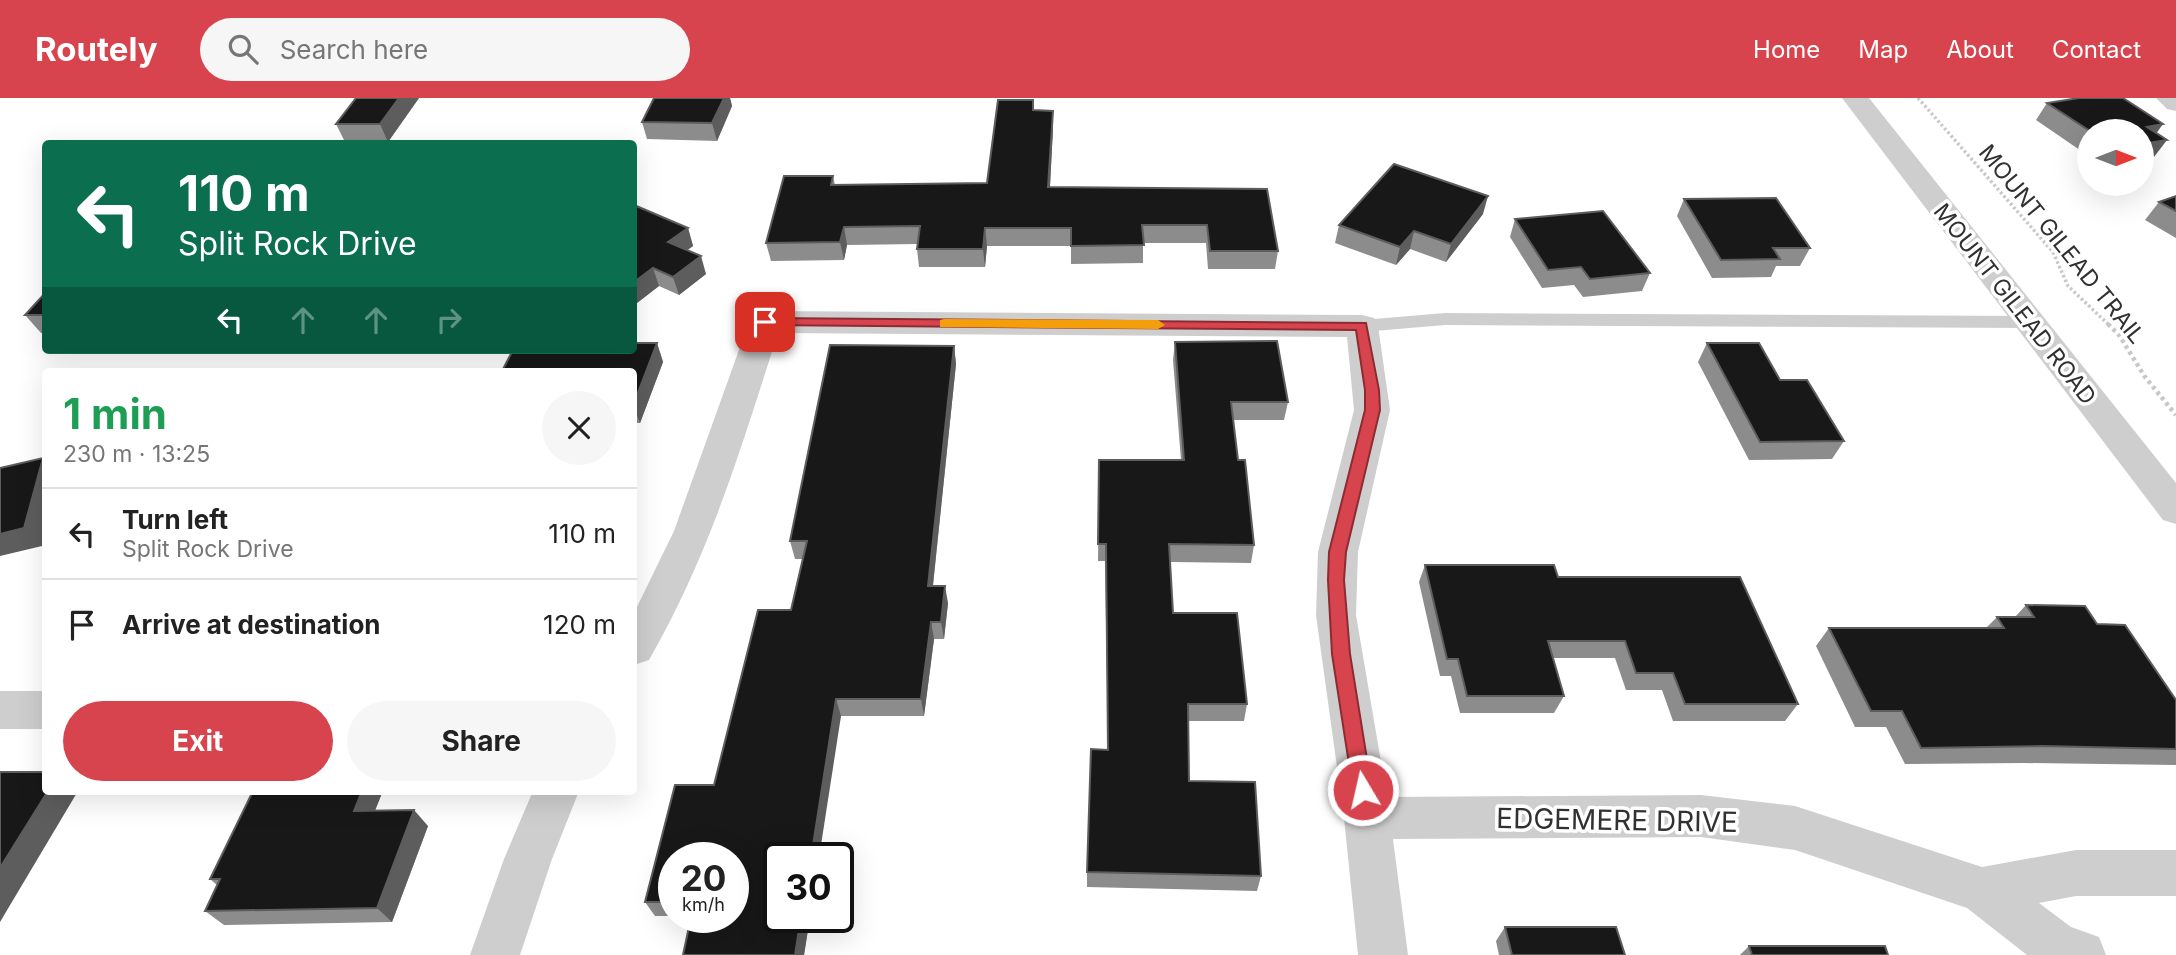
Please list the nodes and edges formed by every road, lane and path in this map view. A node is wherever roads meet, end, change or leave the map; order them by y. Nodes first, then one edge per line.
1 (1855, 98) edge
2 (1918, 98) edge
3 (2169, 98) edge
4 (2176, 103) edge
5 (2029, 322) junction
6 (1362, 326) junction
7 (2176, 415) edge
8 (2176, 510) edge
9 (637, 643) edge
10 (0, 710) edge
11 (42, 710) edge
12 (554, 795) edge
13 (1367, 818) junction
14 (2171, 881) edge
15 (1982, 890) junction
16 (495, 955) edge
17 (1383, 955) edge
18 (2081, 955) edge

1 - 5 street, MOUNT GILEAD ROAD
2 - 7 path, MOUNT GILEAD TRAIL
3 - 4 street
5 - 6 lane
5 - 8 street, MOUNT GILEAD ROAD
6 - 9 street
6 - 13 street
10 - 11 street
12 - 16 street
13 - 15 street, EDGEMERE DRIVE
13 - 17 street
14 - 15 street, EDGEMERE DRIVE
15 - 18 street, EDGEMERE DRIVE

